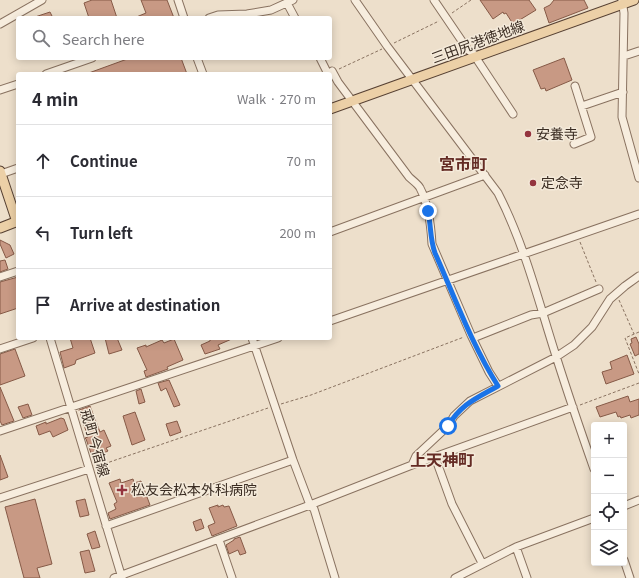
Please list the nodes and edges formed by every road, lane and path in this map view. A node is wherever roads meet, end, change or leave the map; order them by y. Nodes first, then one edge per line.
1 (42, 0) edge
2 (178, 0) edge
3 (355, 0) edge
4 (434, 0) edge
5 (471, 0) edge
6 (634, 0) edge
7 (290, 1) edge
8 (622, 2) edge
9 (183, 16) edge
10 (215, 16) edge
11 (294, 16) edge
12 (446, 17) junction
13 (0, 24) edge
14 (387, 46) junction
15 (639, 51) edge
16 (624, 56) junction
17 (477, 57) junction
18 (86, 60) edge
19 (198, 60) edge
20 (321, 60) edge
21 (52, 72) edge
22 (202, 72) edge
23 (330, 72) joint
24 (332, 74) edge
25 (412, 80) junction
26 (16, 85) edge
27 (575, 86) dead end
28 (0, 90) edge
29 (623, 92) junction
30 (352, 101) junction
31 (582, 106) junction
32 (332, 108) edge
33 (513, 114) dead end
34 (574, 144) dead end
35 (16, 168) edge
36 (1, 172) edge
37 (485, 176) junction
38 (639, 178) edge
39 (424, 198) junction
40 (639, 214) edge
41 (16, 217) edge
42 (16, 224) edge
43 (0, 228) edge
44 (332, 231) edge
45 (577, 236) junction
46 (525, 254) junction
47 (16, 272) edge
48 (639, 276) edge
49 (0, 277) edge
50 (447, 280) junction
51 (599, 289) joint
52 (616, 294) junction
53 (543, 313) junction
54 (332, 320) edge
55 (639, 332) edge
56 (635, 334) junction
57 (472, 336) junction
58 (27, 340) edge
59 (51, 340) edge
60 (252, 340) edge
61 (272, 340) edge
62 (254, 346) junction
63 (0, 349) edge
64 (556, 357) junction
65 (639, 374) edge
66 (639, 383) edge
67 (498, 386) junction
68 (274, 406) junction
69 (573, 407) junction
70 (71, 408) junction
71 (0, 431) edge
72 (435, 457) junction
73 (293, 460) junction
74 (591, 460) edge
75 (412, 465) junction
76 (89, 469) junction
77 (0, 498) edge
78 (639, 500) edge
79 (310, 505) junction
80 (627, 505) edge
81 (591, 519) edge
82 (106, 526) junction
83 (219, 540) junction
84 (516, 547) junction
85 (482, 563) junction
86 (626, 566) edge
87 (119, 577) edge
88 (232, 578) edge
89 (335, 578) edge
90 (455, 578) edge
91 (527, 578) edge
92 (630, 578) edge

1 - 13 street
2 - 9 street
3 - 14 street
4 - 12 street
5 - 12 path
6 - 8 main road, 三田尻港徳地線
7 - 10 street
7 - 11 street
8 - 16 street
8 - 17 main road, 三田尻港徳地線
12 - 14 path
12 - 17 street
14 - 23 path
14 - 25 street
15 - 16 street
16 - 29 street
17 - 25 main road, 三田尻港徳地線
17 - 33 street
18 - 21 street
19 - 22 street
20 - 23 street
24 - 30 street
25 - 30 main road, 三田尻港徳地線
25 - 37 street
26 - 28 street
27 - 31 street
29 - 31 street
29 - 38 street
30 - 32 main road, 三田尻港徳地線
30 - 39 street
31 - 34 street
35 - 36 street
36 - 41 main road
37 - 39 street
37 - 46 street
39 - 44 street
39 - 50 street
40 - 45 street
42 - 43 main road
45 - 46 street
45 - 51 path
46 - 50 street
46 - 53 street
47 - 49 street
48 - 52 street
50 - 54 street
50 - 57 street
51 - 53 street
52 - 56 path
52 - 64 street
53 - 57 street
53 - 64 street
55 - 56 path
56 - 65 path
57 - 67 street
57 - 68 path
58 - 63 street
59 - 70 street, 戒町今宿線
60 - 62 street
61 - 62 street
62 - 68 street
62 - 70 street
64 - 67 street
64 - 69 street
66 - 69 path
67 - 75 street
68 - 73 street
68 - 76 path
69 - 72 street
69 - 74 street
70 - 71 street
70 - 76 street, 戒町今宿線
72 - 75 street
72 - 85 street
73 - 79 street
73 - 82 street
75 - 79 street
76 - 77 street
76 - 82 street, 戒町今宿線
78 - 80 street
79 - 83 street
79 - 89 street
81 - 84 street
82 - 87 street, 戒町今宿線
83 - 87 street
83 - 88 street
84 - 85 street
84 - 91 street
85 - 90 street
86 - 92 street

